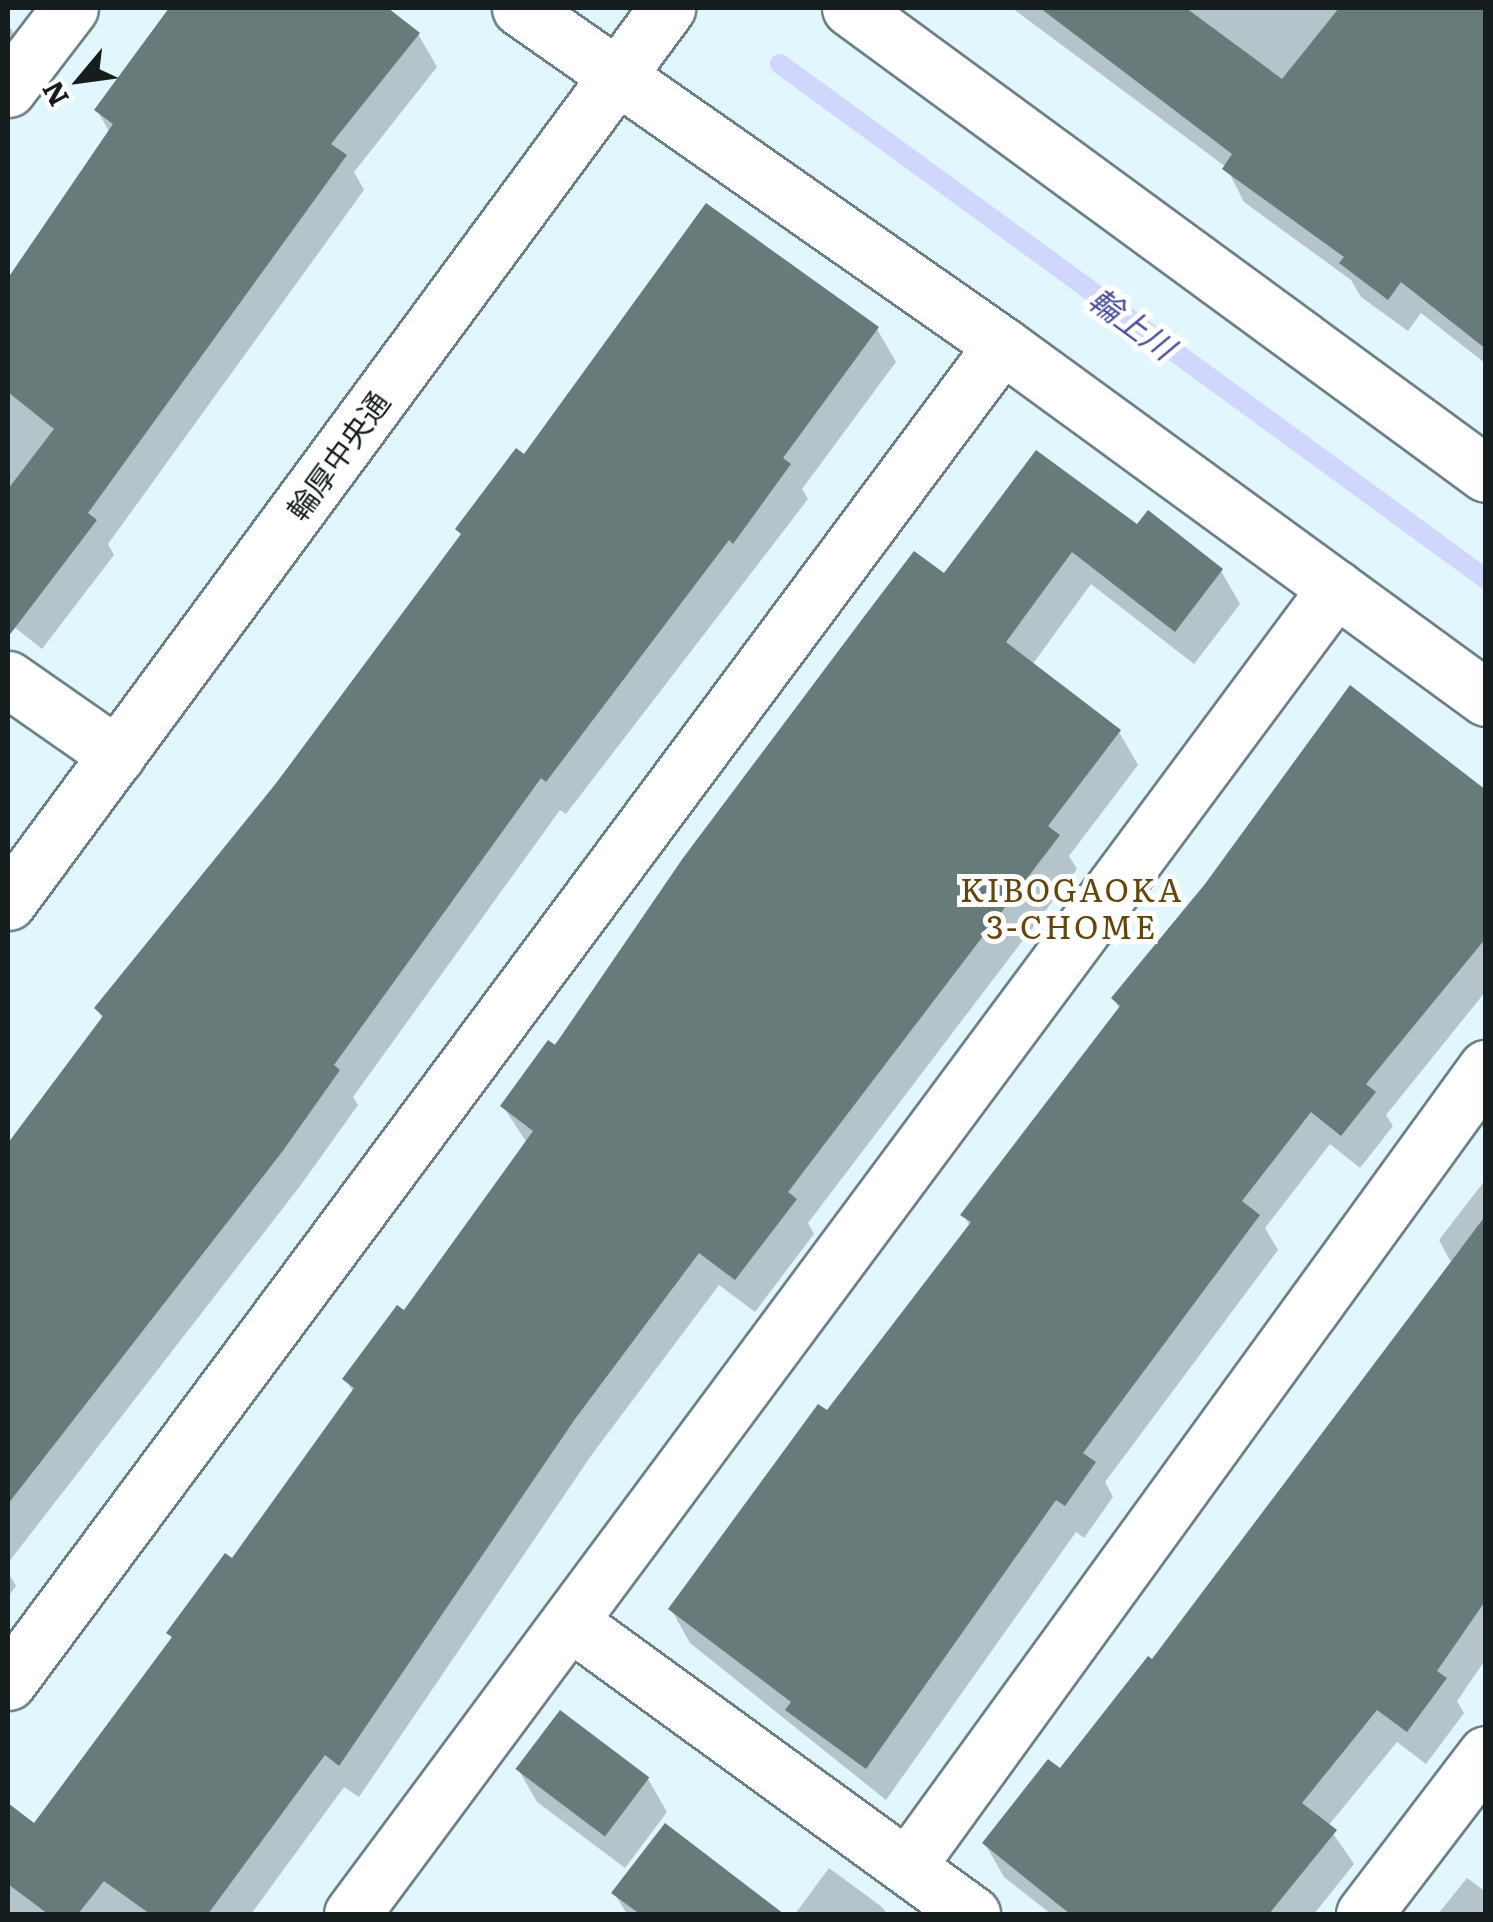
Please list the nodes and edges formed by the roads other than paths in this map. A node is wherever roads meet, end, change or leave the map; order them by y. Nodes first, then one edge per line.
1 (70, 8) edge
2 (520, 8) edge
3 (666, 8) edge
4 (850, 8) edge
5 (616, 75) junction
6 (8, 89) edge
7 (1002, 345) junction
8 (1486, 474) edge
9 (1336, 588) junction
10 (8, 679) edge
11 (1486, 698) edge
12 (117, 755) junction
13 (8, 902) edge
14 (1486, 1068) edge
15 (570, 1622) junction
16 (8, 1682) edge
17 (1486, 1754) edge
18 (908, 1865) junction
19 (352, 1914) edge
20 (972, 1914) edge
21 (1364, 1914) edge

1 - 6 street
2 - 5 street
3 - 5 street, 輪厚中央通
4 - 8 street
5 - 7 street
5 - 12 street, 輪厚中央通
7 - 9 street
7 - 16 street
9 - 11 street
9 - 15 street
10 - 12 street
12 - 13 street, 輪厚中央通
14 - 18 street
15 - 18 street
15 - 19 street
17 - 21 street
18 - 20 street

